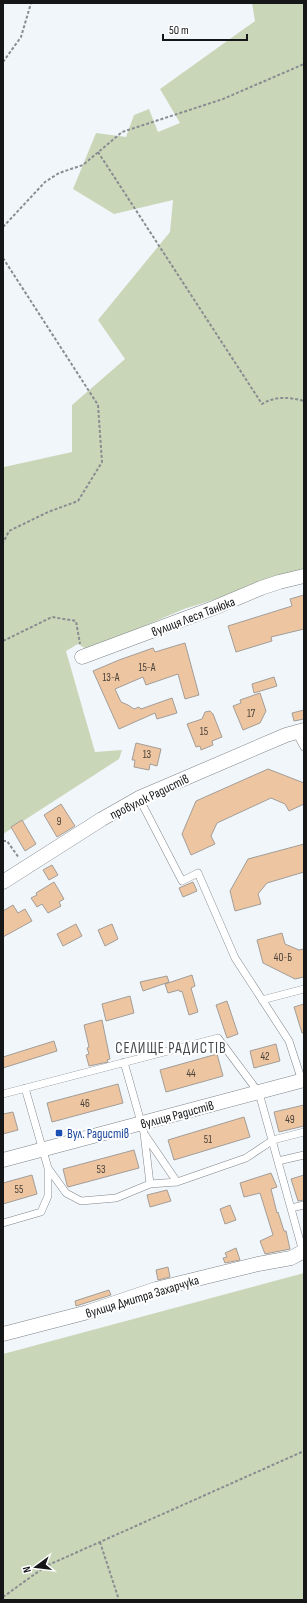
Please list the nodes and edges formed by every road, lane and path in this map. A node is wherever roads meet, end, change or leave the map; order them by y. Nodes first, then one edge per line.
1 (31, 3) edge
2 (3, 62) edge
3 (304, 64) edge
4 (98, 152) junction
5 (3, 227) edge
6 (3, 258) edge
7 (304, 401) edge
8 (3, 543) edge
9 (304, 576) edge
10 (3, 641) edge
11 (82, 657) joint
12 (300, 731) edge
13 (304, 747) edge
14 (139, 798) junction
15 (3, 841) edge
16 (24, 868) junction
17 (3, 882) edge
18 (304, 989) edge
19 (262, 1000) junction
20 (124, 1062) junction
21 (303, 1081) edge
22 (25, 1088) junction
23 (259, 1093) junction
24 (3, 1094) edge
25 (143, 1128) junction
26 (304, 1132) edge
27 (273, 1140) junction
28 (43, 1149) junction
29 (304, 1155) edge
30 (3, 1160) edge
31 (278, 1162) junction
32 (48, 1168) junction
33 (177, 1182) junction
34 (150, 1184) junction
35 (304, 1204) edge
36 (291, 1208) junction
37 (3, 1223) edge
38 (303, 1251) edge
39 (3, 1334) edge
40 (304, 1451) edge
41 (100, 1542) junction
42 (3, 1597) edge
43 (119, 1600) edge

1 - 2 path
3 - 4 path
4 - 5 path
4 - 7 path
6 - 8 path
9 - 11 street, вулиця Леся Танюка
10 - 11 path
12 - 13 lane
12 - 14 street, провулок Радистів
14 - 16 street, провулок Радистів
14 - 19 lane
15 - 16 path
16 - 17 street, провулок Радистів
18 - 19 lane
19 - 21 lane
20 - 22 lane
20 - 23 lane
20 - 25 lane
21 - 23 street, вулиця Радистів
22 - 24 lane
22 - 28 lane
23 - 25 street, вулиця Радистів
23 - 27 lane
25 - 28 street, вулиця Радистів
25 - 33 lane
25 - 34 lane
26 - 27 lane
27 - 31 lane
27 - 33 lane
28 - 30 street, вулиця Радистів
28 - 32 lane
29 - 31 lane
31 - 36 lane
32 - 34 lane
32 - 37 lane
33 - 34 lane
35 - 36 lane
36 - 38 lane
38 - 39 street, вулиця Дмитра Захарчука
40 - 41 path
41 - 42 path
41 - 43 path

